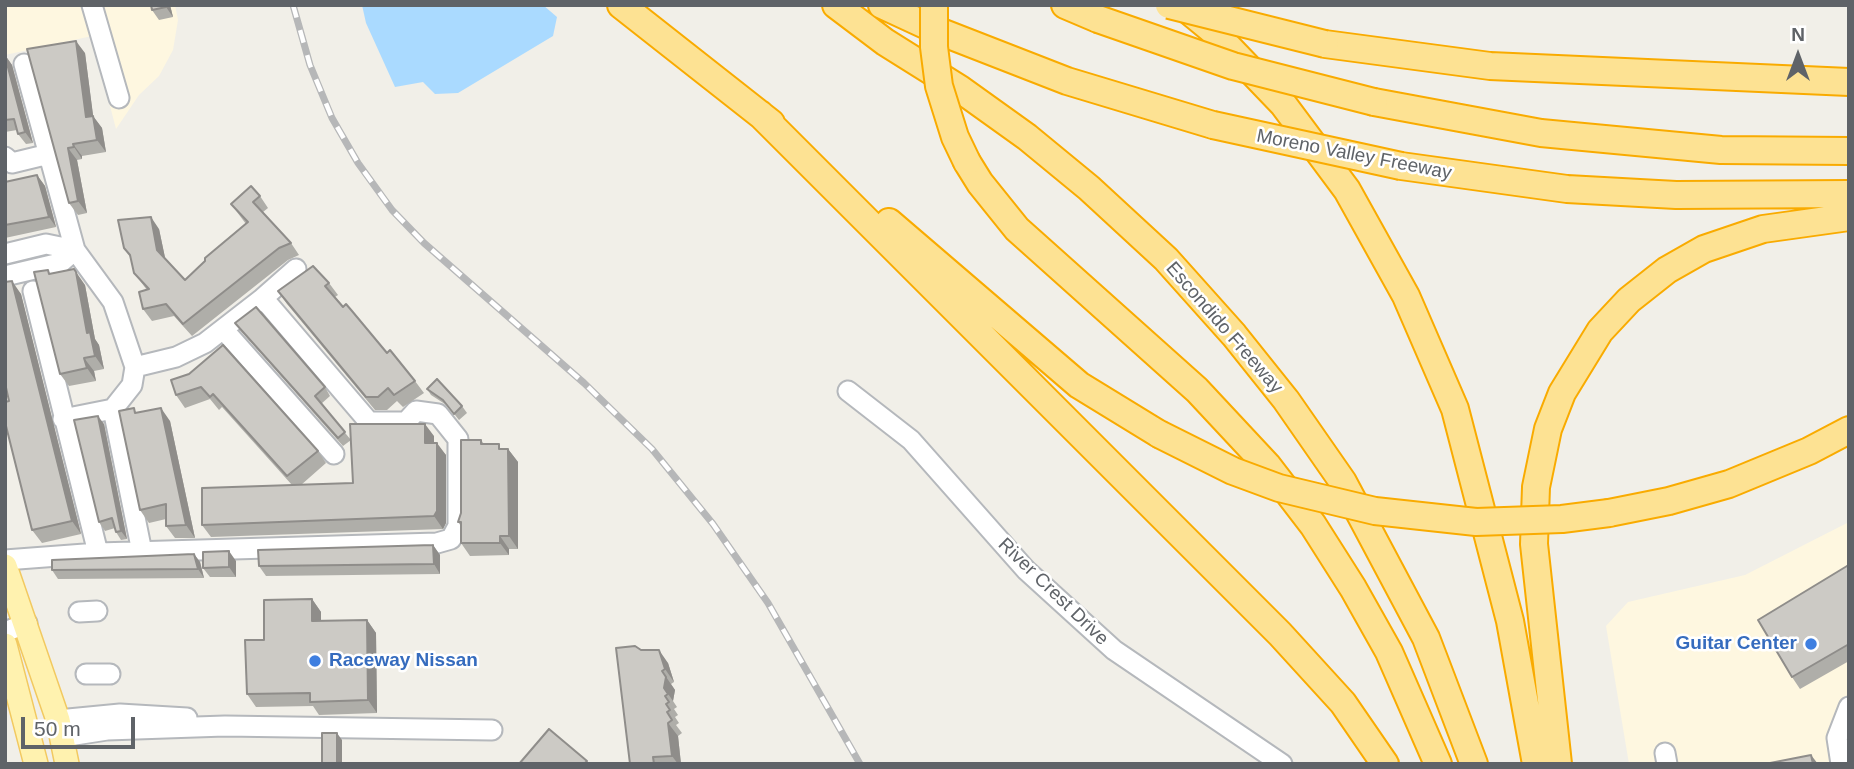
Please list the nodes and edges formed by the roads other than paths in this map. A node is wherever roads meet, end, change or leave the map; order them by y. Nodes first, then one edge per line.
1 (93, 5) edge
2 (621, 5) edge
3 (836, 5) edge
4 (882, 5) edge
5 (934, 5) edge
6 (1065, 5) edge
7 (1168, 5) edge
8 (1182, 5) edge
9 (24, 64) edge
10 (1849, 82) edge
11 (119, 98) dead end
12 (760, 114) junction
13 (1849, 151) edge
14 (49, 155) junction
15 (5, 157) edge
16 (1849, 194) edge
17 (1849, 217) edge
18 (75, 250) junction
19 (7, 254) edge
20 (296, 269) dead end
21 (10, 275) edge
22 (33, 291) edge
23 (263, 298) junction
24 (223, 329) junction
25 (135, 367) junction
26 (848, 391) dead end
27 (113, 409) junction
28 (64, 419) junction
29 (1849, 430) edge
30 (334, 454) dead end
31 (142, 552) junction
32 (97, 553) junction
33 (5, 559) edge
34 (5, 566) edge
35 (27, 623) junction
36 (5, 632) edge
37 (5, 645) edge
38 (86, 674) dead end
39 (110, 674) dead end
40 (1849, 707) edge
41 (60, 729) junction
42 (492, 730) dead end
43 (36, 764) edge
44 (67, 764) edge
45 (1283, 764) edge
46 (1385, 764) edge
47 (1438, 764) edge
48 (1475, 764) edge
49 (1536, 764) edge
50 (1558, 764) edge
51 (1841, 764) edge

1 - 11 street
2 - 12 highway
3 - 48 highway, Escondido Freeway
4 - 16 highway, Moreno Valley Freeway, bridge
5 - 47 highway, bridge
6 - 13 highway, bridge
7 - 10 highway, bridge
8 - 49 highway
9 - 14 street
12 - 29 highway, bridge
12 - 46 highway
14 - 15 street
14 - 18 street
17 - 50 highway
18 - 19 street
18 - 21 street
18 - 25 street
19 - 21 street
20 - 23 street
22 - 28 street
23 - 24 street
23 - 31 street
24 - 25 street
24 - 30 street
25 - 27 street
26 - 45 street, River Crest Drive
27 - 28 street
27 - 31 street
28 - 32 street
31 - 32 street
32 - 33 street
34 - 35 main road
35 - 36 street
35 - 41 main road
37 - 43 main road
38 - 39 street
40 - 51 street
41 - 42 street
41 - 44 main road

